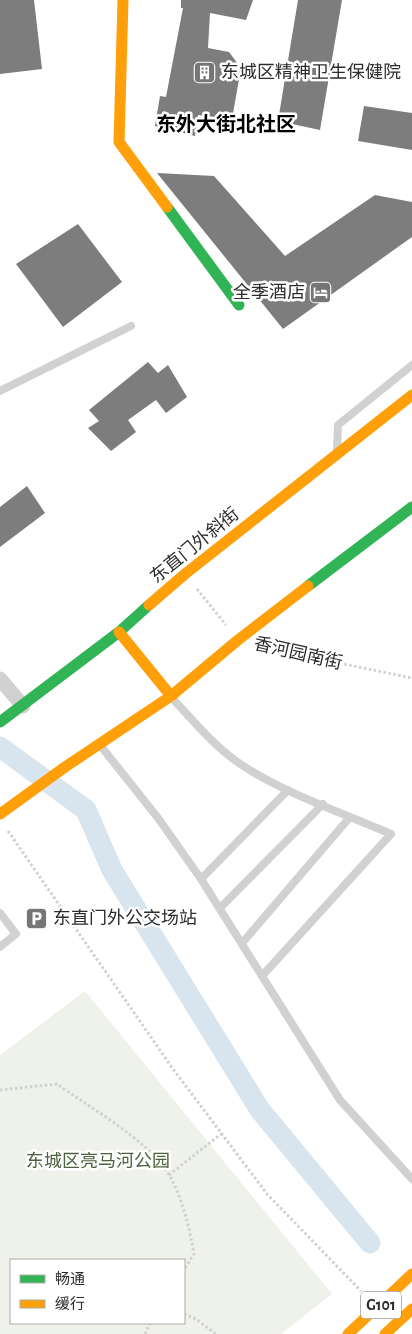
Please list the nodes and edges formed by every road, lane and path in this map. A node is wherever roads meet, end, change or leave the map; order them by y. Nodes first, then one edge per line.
1 (123, 0) edge
2 (239, 305) dead end
3 (131, 326) dead end
4 (412, 365) edge
5 (0, 391) edge
6 (412, 395) edge
7 (336, 455) junction
8 (412, 507) edge
9 (185, 574) junction
10 (120, 632) junction
11 (238, 640) junction
12 (412, 678) edge
13 (0, 680) edge
14 (171, 696) junction
15 (23, 706) junction
16 (0, 722) edge
17 (99, 743) junction
18 (288, 790) junction
19 (323, 804) junction
20 (0, 814) edge
21 (350, 816) junction
22 (6, 828) dead end
23 (201, 879) junction
24 (221, 908) junction
25 (0, 913) edge
26 (243, 942) junction
27 (0, 947) edge
28 (262, 976) junction
29 (0, 1090) edge
30 (221, 1134) junction
31 (169, 1175) junction
32 (412, 1178) edge
33 (185, 1268) edge
34 (412, 1274) edge
35 (377, 1308) junction
36 (412, 1309) edge
37 (185, 1314) edge
38 (216, 1334) edge
39 (348, 1334) edge
40 (385, 1334) edge

1 - 2 main road
3 - 5 lane
4 - 7 lane
6 - 7 main road, 东直门外斜街
7 - 9 main road, 东直门外斜街
8 - 11 main road
9 - 10 main road, 东直门外斜街
9 - 11 path, 香河园南街
10 - 14 main road
10 - 15 main road, 东直门外斜街
11 - 12 path, 香河园南街
11 - 14 main road
13 - 15 street
14 - 17 main road
14 - 18 lane
15 - 16 main road, 东直门外斜街
17 - 20 main road
17 - 23 lane
18 - 19 lane
18 - 23 lane
19 - 21 lane
19 - 24 lane
21 - 26 lane
21 - 28 lane
22 - 30 path
23 - 24 lane
24 - 26 lane
25 - 27 lane
26 - 28 lane
28 - 32 lane
29 - 31 path
30 - 31 path
30 - 35 path
31 - 33 path
34 - 35 main road, G101
35 - 39 main road, G101
36 - 40 main road, G101
37 - 38 path

